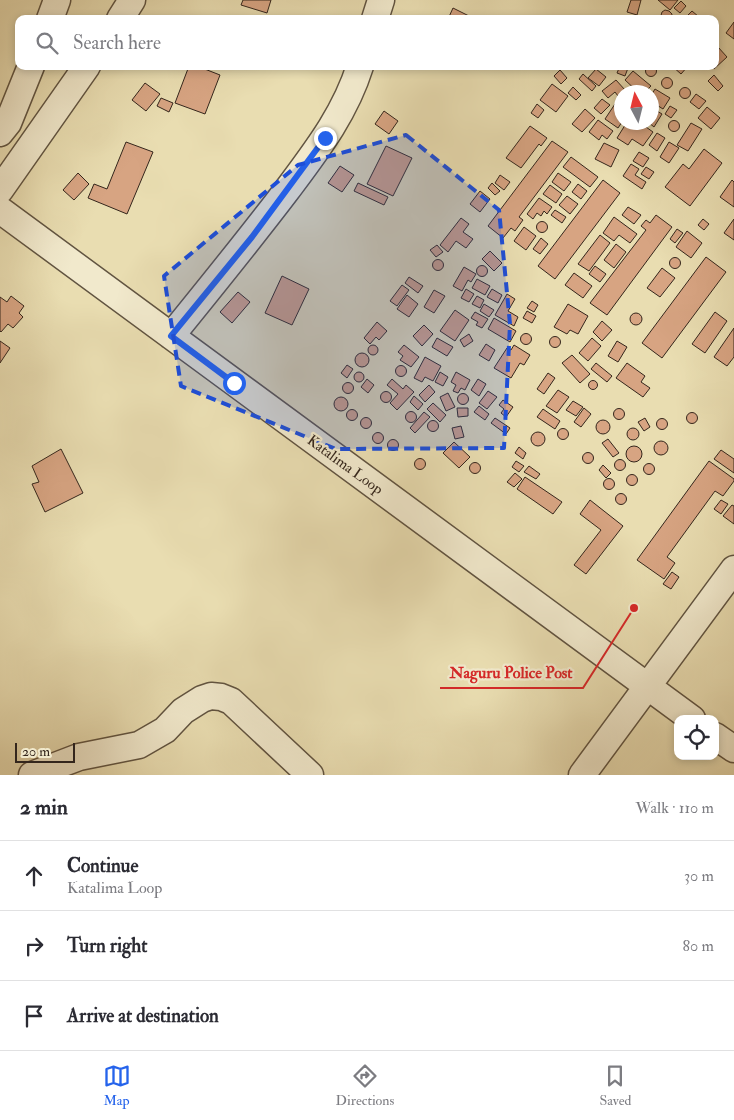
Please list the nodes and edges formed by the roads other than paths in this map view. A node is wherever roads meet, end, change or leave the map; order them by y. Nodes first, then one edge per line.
1 (57, 0) edge
2 (132, 0) edge
3 (381, 0) edge
4 (51, 15) edge
5 (123, 15) edge
6 (376, 15) edge
7 (28, 70) edge
8 (83, 70) edge
9 (359, 70) edge
10 (0, 133) edge
11 (0, 190) edge
12 (0, 210) edge
13 (171, 336) junction
14 (734, 569) edge
15 (647, 687) junction
16 (686, 715) edge
17 (719, 739) edge
18 (734, 749) edge
19 (32, 775) edge
20 (310, 775) edge
21 (582, 775) edge

1 - 4 street
2 - 5 street
3 - 6 street
7 - 10 street
8 - 11 street
9 - 13 street
12 - 13 street, Katalima Loop
13 - 15 street, Katalima Loop
14 - 15 street
15 - 16 street, Katalima Loop
15 - 21 street
17 - 18 street
19 - 20 street

